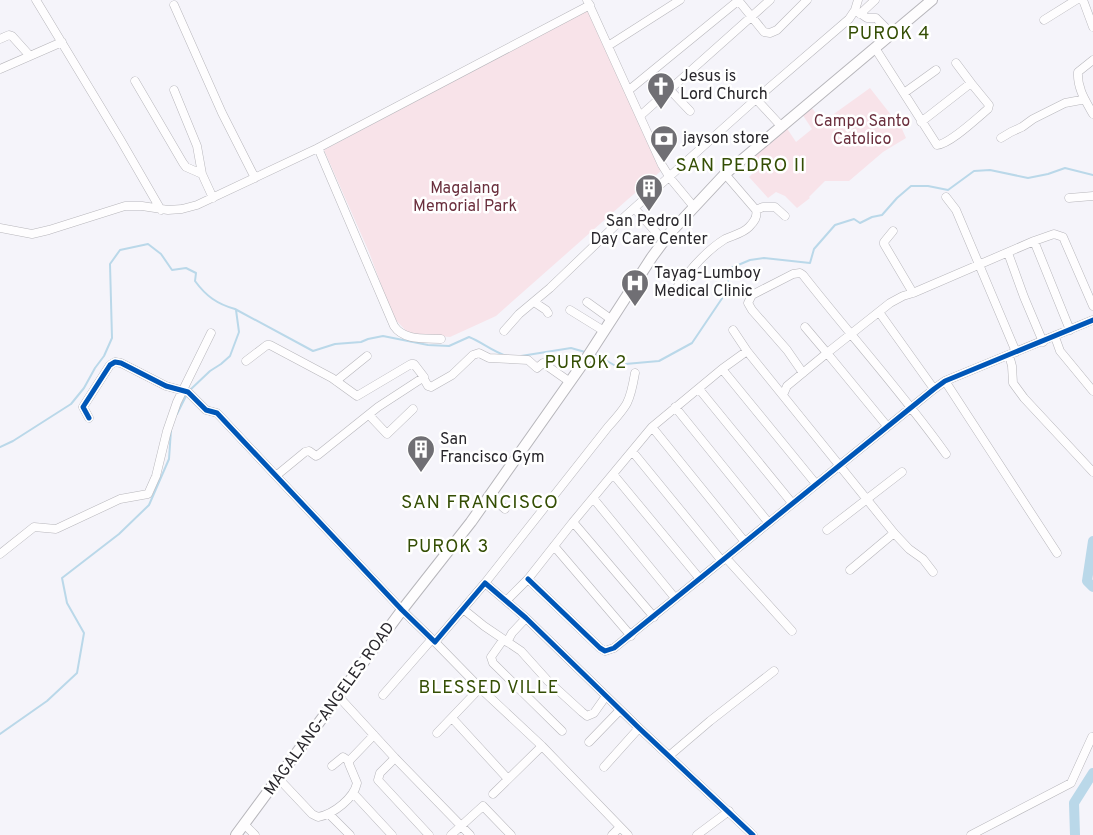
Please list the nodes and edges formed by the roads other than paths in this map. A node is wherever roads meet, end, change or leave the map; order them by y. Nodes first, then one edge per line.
1 (36, 0) edge
2 (680, 0) edge
3 (738, 0) edge
4 (770, 0) edge
5 (807, 0) edge
6 (858, 0) edge
7 (875, 0) edge
8 (932, 0) edge
9 (1076, 0) edge
10 (1083, 0) edge
11 (589, 3) edge
12 (174, 5) dead end
13 (858, 12) junction
14 (752, 17) junction
15 (1044, 20) dead end
16 (1093, 27) edge
17 (892, 34) junction
18 (0, 39) edge
19 (62, 42) junction
20 (608, 46) junction
21 (875, 48) junction
22 (30, 56) junction
23 (1093, 60) edge
24 (956, 63) dead end
25 (0, 69) edge
26 (936, 70) dead end
27 (135, 81) dead end
28 (971, 82) junction
29 (174, 90) dead end
30 (629, 90) junction
31 (670, 90) junction
32 (904, 93) junction
33 (1083, 97) junction
34 (756, 99) junction
35 (690, 112) dead end
36 (1093, 114) edge
37 (640, 116) junction
38 (921, 122) junction
39 (781, 126) junction
40 (1001, 138) dead end
41 (318, 148) junction
42 (202, 174) junction
43 (725, 174) junction
44 (255, 178) junction
45 (670, 178) junction
46 (1093, 196) edge
47 (946, 197) dead end
48 (213, 198) junction
49 (1069, 198) dead end
50 (694, 207) junction
51 (635, 209) junction
52 (161, 210) junction
53 (756, 210) junction
54 (785, 216) dead end
55 (0, 228) edge
56 (893, 232) dead end
57 (664, 241) junction
58 (1034, 241) junction
59 (1008, 253) junction
60 (979, 266) junction
61 (673, 293) dead end
62 (913, 293) junction
63 (534, 302) junction
64 (588, 302) dead end
65 (1093, 306) edge
66 (570, 310) dead end
67 (879, 312) junction
68 (548, 313) dead end
69 (612, 320) junction
70 (1093, 320) edge
71 (805, 326) dead end
72 (733, 330) dead end
73 (1070, 330) junction
74 (504, 331) dead end
75 (604, 331) junction
76 (211, 333) dead end
77 (852, 333) junction
78 (1055, 337) junction
79 (441, 339) dead end
80 (1043, 342) junction
81 (747, 351) junction
82 (827, 354) junction
83 (1012, 354) junction
84 (367, 356) dead end
85 (246, 361) dead end
86 (722, 368) junction
87 (636, 373) dead end
88 (803, 373) junction
89 (424, 379) junction
90 (336, 381) junction
91 (570, 382) junction
92 (945, 382) junction
93 (699, 389) junction
94 (934, 389) junction
95 (184, 390) junction
96 (1093, 391) edge
97 (783, 395) junction
98 (675, 407) junction
99 (910, 407) junction
100 (413, 409) dead end
101 (369, 415) junction
102 (89, 418) dead end
103 (887, 426) junction
104 (652, 427) junction
105 (632, 451) junction
106 (946, 454) dead end
107 (840, 464) junction
108 (902, 472) dead end
109 (1093, 472) edge
110 (613, 474) junction
111 (277, 475) junction
112 (816, 484) junction
113 (490, 496) junction
114 (593, 498) junction
115 (868, 499) junction
116 (792, 504) junction
117 (505, 509) dead end
118 (573, 522) junction
119 (768, 522) junction
120 (827, 530) dead end
121 (894, 533) junction
122 (745, 542) junction
123 (554, 546) junction
124 (1057, 553) dead end
125 (0, 554) edge
126 (724, 559) junction
127 (850, 570) dead end
128 (933, 572) dead end
129 (700, 579) junction
130 (528, 580) junction
131 (485, 583) junction
132 (675, 598) junction
133 (506, 601) junction
134 (463, 609) junction
135 (402, 610) junction
136 (654, 617) junction
137 (526, 618) junction
138 (792, 631) dead end
139 (631, 636) junction
140 (434, 640) junction
141 (505, 641) junction
142 (774, 671) dead end
143 (480, 688) junction
144 (383, 695) dead end
145 (606, 696) junction
146 (339, 697) junction
147 (620, 710) junction
148 (452, 718) junction
149 (639, 728) junction
150 (562, 731) dead end
151 (437, 734) dead end
152 (374, 735) junction
153 (1092, 737) dead end
154 (589, 742) dead end
155 (542, 746) junction
156 (669, 756) junction
157 (395, 758) junction
158 (349, 761) junction
159 (332, 766) dead end
160 (604, 767) dead end
161 (279, 779) junction
162 (508, 779) junction
163 (354, 794) junction
164 (493, 794) dead end
165 (729, 811) junction
166 (329, 814) junction
167 (244, 824) junction
168 (461, 826) junction
169 (620, 827) junction
170 (236, 835) edge
171 (255, 835) edge
172 (350, 835) edge
173 (392, 835) edge
174 (429, 835) edge
175 (451, 835) edge
176 (470, 835) edge
177 (511, 835) edge
178 (612, 835) edge
179 (628, 835) edge
180 (697, 835) edge
181 (754, 835) edge
182 (972, 835) edge

1 - 19 street
2 - 20 street
3 - 14 street
3 - 30 street
4 - 14 street
5 - 14 street
6 - 13 street
7 - 13 street
8 - 17 main road, MAGALANG-ANGELES ROAD
9 - 15 street
10 - 16 street
11 - 20 street
11 - 41 street
12 - 44 street
13 - 17 street
13 - 34 street
14 - 31 street
17 - 21 main road, MAGALANG-ANGELES ROAD
18 - 22 street
19 - 22 street
19 - 52 street
20 - 30 street
21 - 32 street
21 - 39 main road, MAGALANG-ANGELES ROAD
22 - 25 street
23 - 33 street
24 - 28 street
26 - 32 street
27 - 42 street
28 - 38 street
28 - 38 street
29 - 42 street
30 - 37 street
31 - 35 street
31 - 37 street
32 - 38 street
33 - 36 street
33 - 40 street
34 - 39 street
34 - 45 street
37 - 45 street
39 - 43 main road, MAGALANG-ANGELES ROAD
41 - 44 street
41 - 79 street
42 - 48 street
43 - 50 main road, MAGALANG-ANGELES ROAD
43 - 53 street
44 - 48 street
45 - 50 street
45 - 51 street
46 - 49 street
47 - 60 street
48 - 52 street
50 - 57 main road, MAGALANG-ANGELES ROAD
51 - 57 street
51 - 63 street
52 - 55 street
53 - 54 street
53 - 61 street
56 - 62 street
57 - 69 main road, MAGALANG-ANGELES ROAD
58 - 59 street
58 - 65 street
58 - 73 street
59 - 60 street
59 - 80 street
60 - 62 street
60 - 83 street
62 - 67 street
63 - 68 street
63 - 74 street
64 - 69 street
66 - 75 street
67 - 77 street
67 - 94 street
69 - 75 main road, MAGALANG-ANGELES ROAD
70 - 73 street
71 - 82 street
72 - 81 street
73 - 78 street
75 - 91 main road, MAGALANG-ANGELES ROAD
76 - 95 street
77 - 82 street
77 - 88 street
77 - 99 street
78 - 80 street
78 - 96 street
80 - 83 street
81 - 86 street
81 - 97 street
82 - 88 street
82 - 103 street
83 - 92 street
83 - 109 street
84 - 90 street
85 - 90 street
86 - 93 street
86 - 112 street
87 - 131 street
88 - 97 street
89 - 90 street
89 - 91 street
89 - 101 street
91 - 113 main road, MAGALANG-ANGELES ROAD
92 - 94 street
92 - 124 street
93 - 98 street
93 - 116 street
94 - 99 street
95 - 102 street
95 - 111 street
95 - 125 street
97 - 107 street
98 - 104 street
98 - 119 street
99 - 103 street
99 - 106 street
100 - 101 street
101 - 111 street
103 - 107 street
104 - 105 street
104 - 122 street
105 - 110 street
105 - 126 street
107 - 112 street
107 - 115 street
108 - 115 street
110 - 114 street
110 - 129 street
111 - 135 street
112 - 116 street
113 - 117 street
113 - 135 main road, MAGALANG-ANGELES ROAD
114 - 118 street
114 - 132 street
115 - 120 street
115 - 121 street
116 - 119 street
118 - 123 street
118 - 136 street
119 - 122 street
121 - 127 street
121 - 128 street
122 - 126 street
123 - 130 street
123 - 139 street
126 - 129 street
126 - 138 street
129 - 132 street
130 - 133 street
130 - 139 street
131 - 133 street
131 - 134 street
132 - 136 street
133 - 137 street
134 - 140 street
134 - 141 street
135 - 140 street
135 - 146 main road, MAGALANG-ANGELES ROAD
136 - 139 street
137 - 141 street
137 - 145 street
140 - 143 street
140 - 144 street
141 - 145 street
141 - 150 street
142 - 156 street
143 - 148 street
143 - 155 street
145 - 147 street
146 - 152 street
146 - 161 main road, MAGALANG-ANGELES ROAD
147 - 149 street
147 - 154 street
148 - 151 street
148 - 162 street
149 - 156 street
149 - 160 street
152 - 157 street
152 - 158 street
153 - 182 street
155 - 162 street
155 - 169 street
156 - 165 street
157 - 168 street
157 - 174 street
158 - 159 street
158 - 163 street
161 - 166 street
161 - 167 main road, MAGALANG-ANGELES ROAD
162 - 164 street
163 - 166 street
163 - 173 street
165 - 180 street
165 - 181 street
166 - 172 street
167 - 170 main road, MAGALANG-ANGELES ROAD
167 - 171 street
168 - 175 street
168 - 176 street
168 - 177 street
169 - 178 street
169 - 179 street

